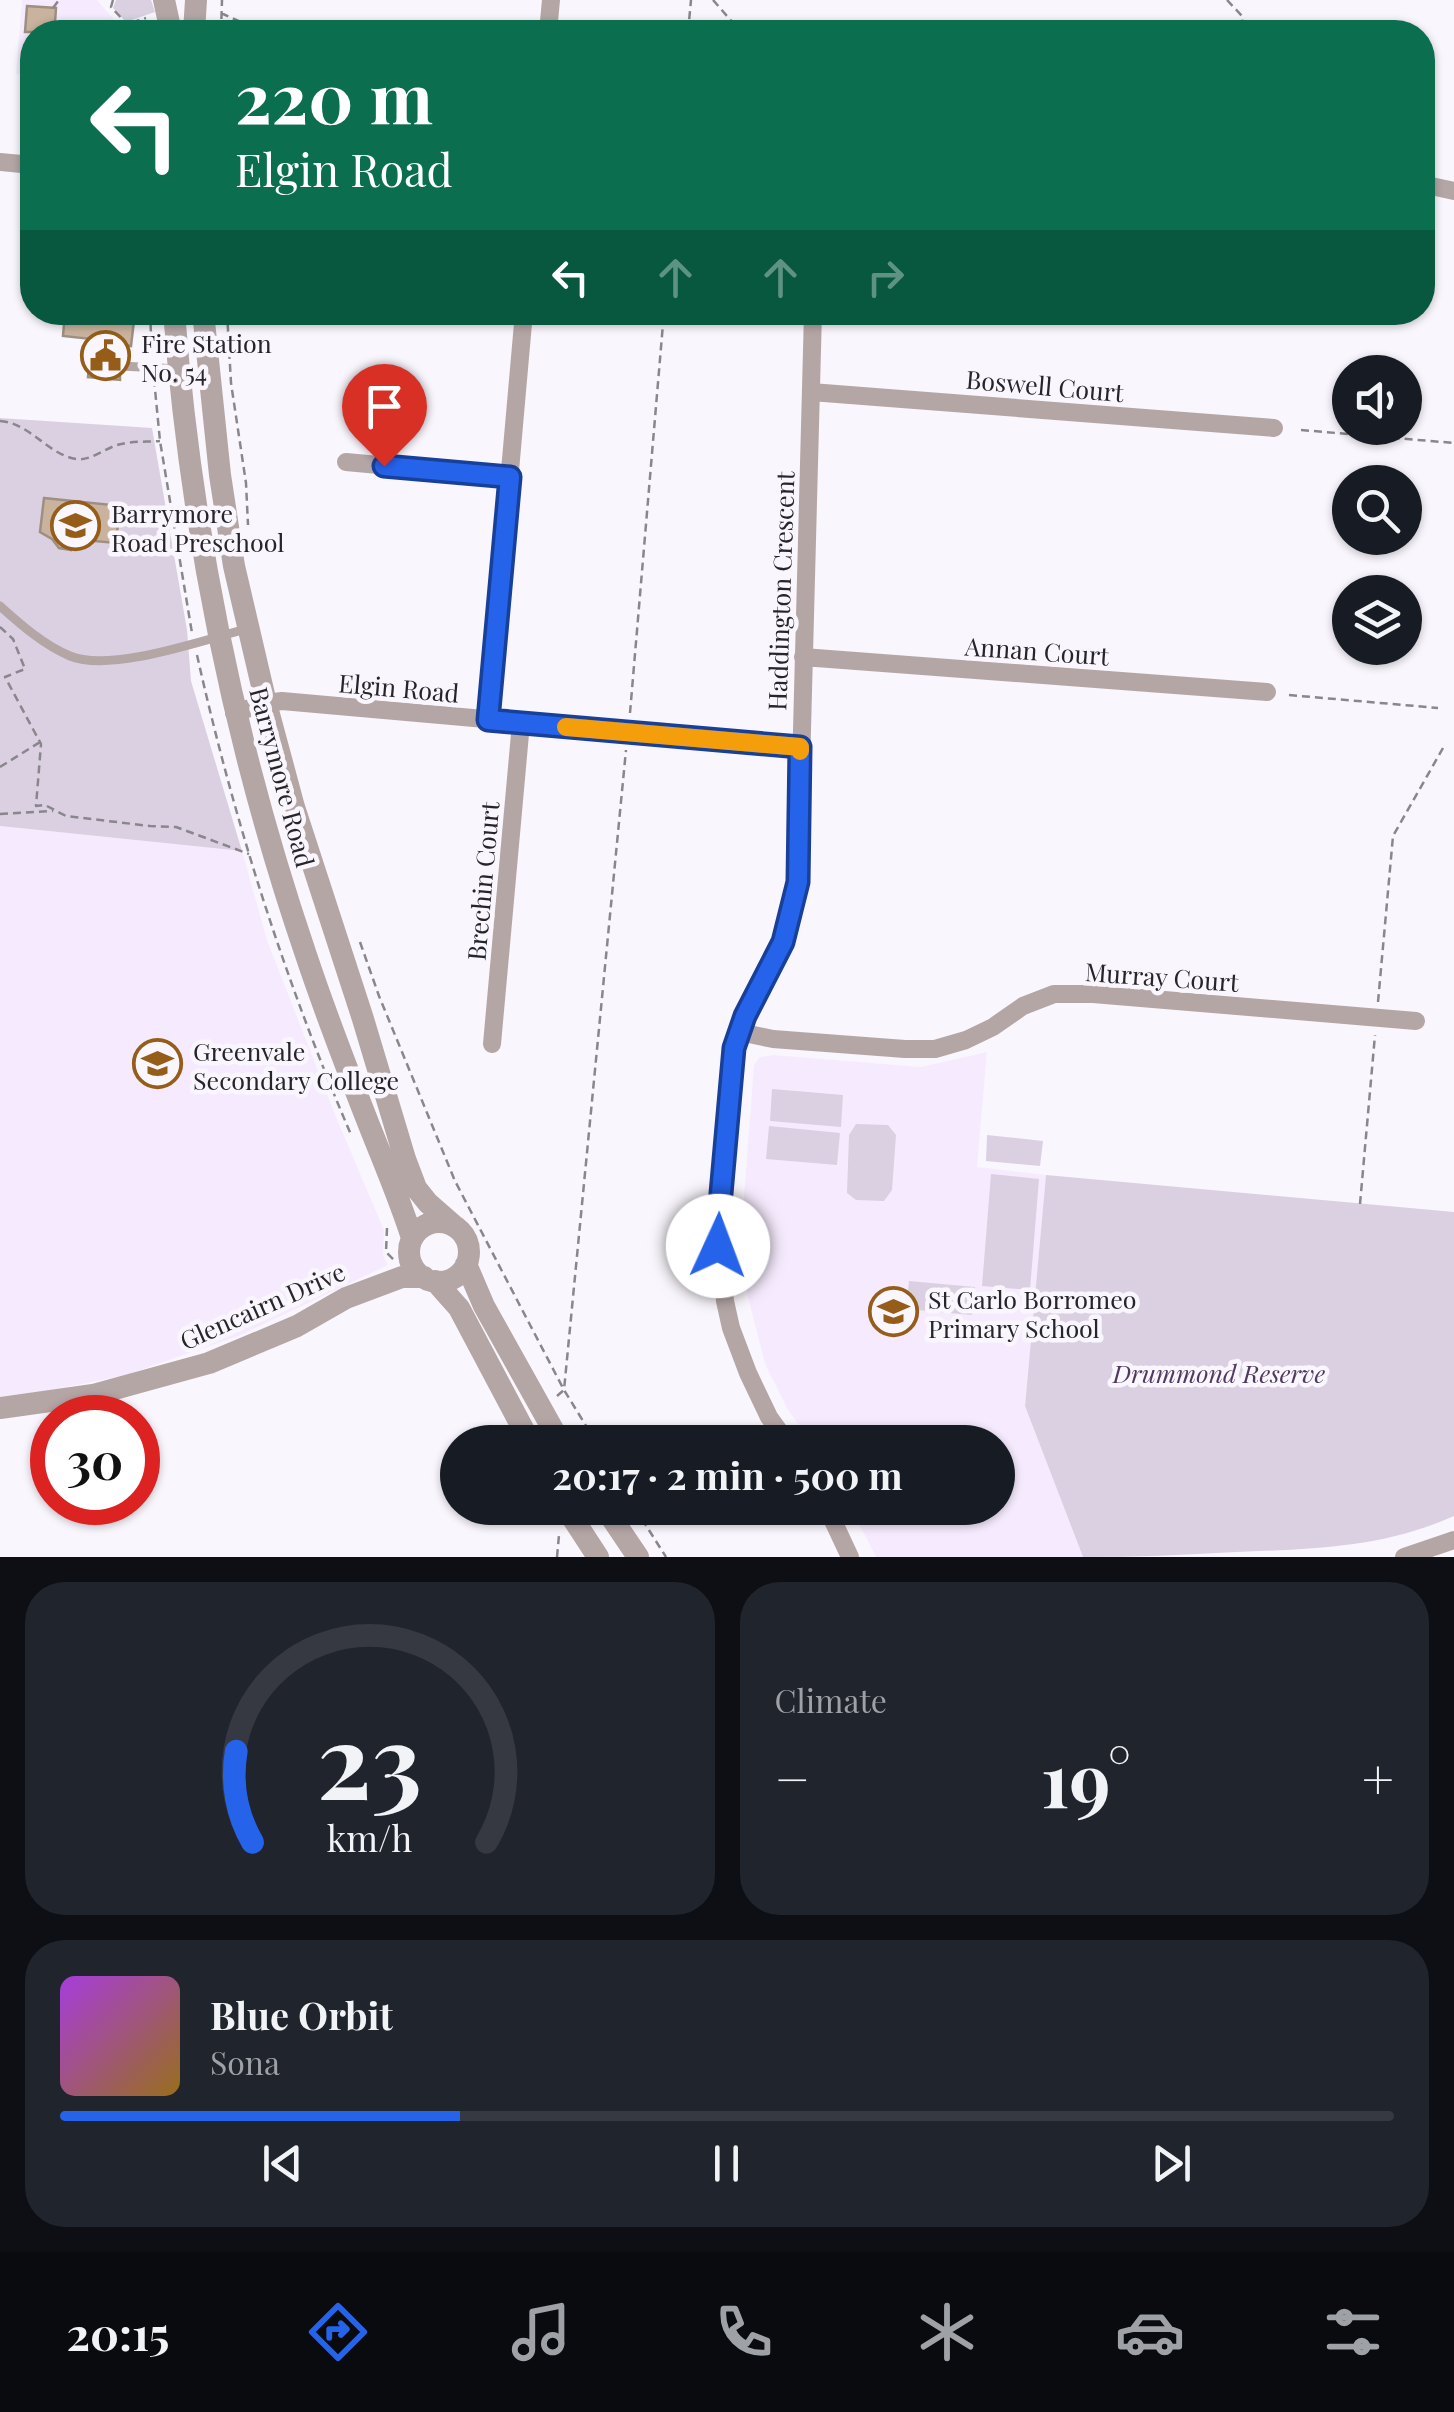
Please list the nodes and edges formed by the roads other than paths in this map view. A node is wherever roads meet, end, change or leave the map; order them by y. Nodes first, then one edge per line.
1 (175, 325) edge
2 (204, 325) edge
3 (523, 325) edge
4 (813, 325) edge
5 (121, 366) dead end
6 (178, 369) junction
7 (209, 383) junction
8 (811, 392) junction
9 (1274, 428) dead end
10 (346, 462) dead end
11 (510, 477) junction
12 (0, 606) edge
13 (249, 628) junction
14 (219, 636) junction
15 (803, 657) junction
16 (1267, 692) dead end
17 (266, 702) junction
18 (234, 713) junction
19 (488, 720) junction
20 (521, 723) junction
21 (800, 747) junction
22 (1416, 1020) dead end
23 (739, 1032) junction
24 (492, 1044) dead end
25 (452, 1224) junction
26 (411, 1244) junction
27 (466, 1264) junction
28 (429, 1280) junction
29 (370, 1288) junction
30 (0, 1408) edge
31 (521, 1425) edge
32 (551, 1425) edge
33 (774, 1425) edge
34 (569, 1525) edge
35 (616, 1525) edge
36 (834, 1525) edge
37 (1454, 1540) edge
38 (598, 1557) edge
39 (638, 1557) edge
40 (850, 1557) edge
41 (1404, 1557) edge

1 - 6 street, Barrymore Road
2 - 7 street, Barrymore Road
3 - 11 street
4 - 8 street, Haddington Crescent
5 - 6 lane
6 - 7 lane
6 - 14 street, Barrymore Road
7 - 13 street, Barrymore Road
8 - 9 street, Boswell Court
8 - 15 street, Haddington Crescent
10 - 11 street
11 - 19 street
12 - 14 lane
13 - 14 lane
13 - 17 street, Barrymore Road
14 - 18 street, Barrymore Road
15 - 16 street, Annan Court
15 - 21 street, Haddington Crescent
17 - 18 street, Elgin Road
17 - 19 street, Elgin Road
17 - 25 street, Barrymore Road
18 - 26 street, Barrymore Road
19 - 20 street, Elgin Road
20 - 21 street, Elgin Road
20 - 24 street, Brechin Court
21 - 23 street, Haddington Crescent
22 - 23 street, Murray Court
23 - 33 street, Haddington Crescent
25 - 26 street
25 - 27 street
26 - 28 street
26 - 29 street, Glencairn Drive
27 - 28 street
27 - 32 street
28 - 29 street, Glencairn Drive
28 - 31 street
29 - 30 street, Glencairn Drive
34 - 38 street
35 - 39 street
36 - 40 street
37 - 41 street

